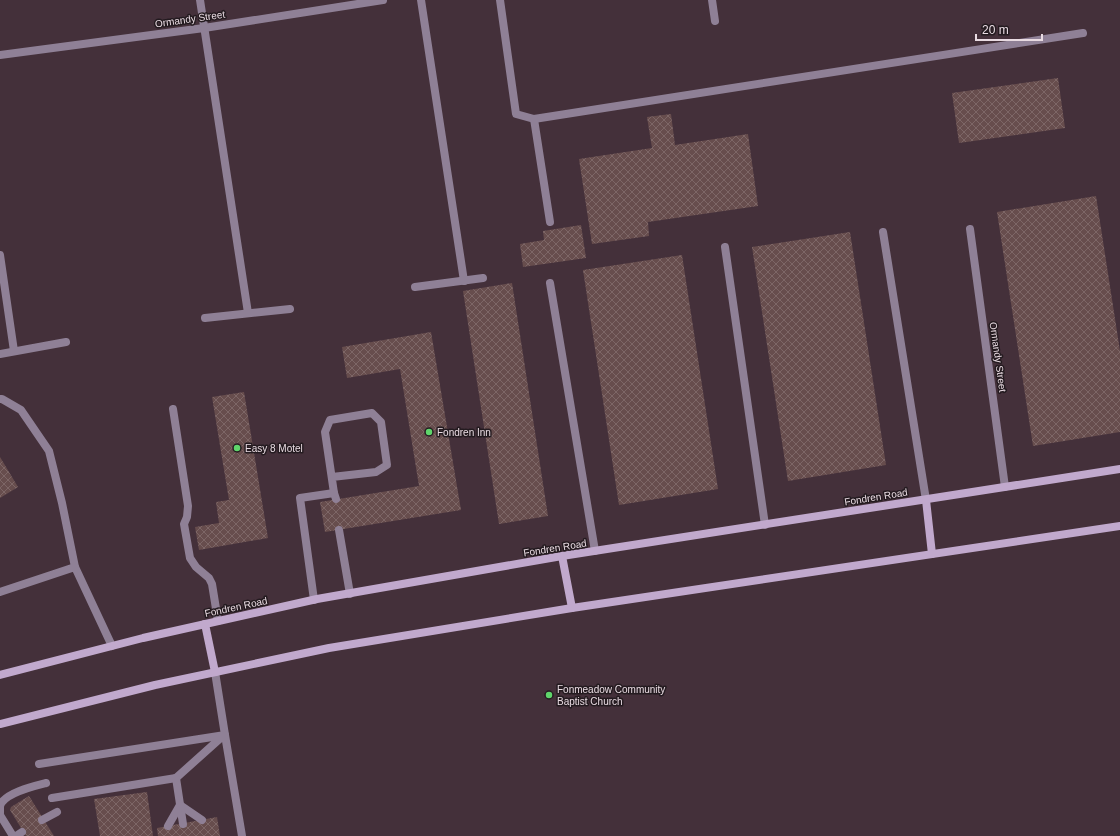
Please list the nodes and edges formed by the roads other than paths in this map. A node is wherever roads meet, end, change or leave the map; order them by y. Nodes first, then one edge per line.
1 (200, 0) edge
2 (383, 0) edge
3 (421, 0) edge
4 (500, 0) edge
5 (712, 0) edge
6 (715, 21) dead end
7 (204, 28) junction
8 (1083, 33) dead end
9 (0, 55) edge
10 (534, 119) junction
11 (550, 222) dead end
12 (970, 229) dead end
13 (883, 232) dead end
14 (725, 247) dead end
15 (0, 255) edge
16 (483, 278) dead end
17 (464, 281) junction
18 (550, 282) dead end
19 (415, 287) dead end
20 (290, 308) dead end
21 (248, 313) junction
22 (204, 318) dead end
23 (66, 342) dead end
24 (14, 351) junction
25 (0, 354) edge
26 (0, 399) edge
27 (173, 409) dead end
28 (1120, 469) edge
29 (332, 477) junction
30 (1005, 487) junction
31 (926, 500) junction
32 (765, 525) junction
33 (1120, 526) edge
34 (339, 530) dead end
35 (595, 551) junction
36 (932, 554) junction
37 (562, 556) junction
38 (75, 567) junction
39 (0, 592) edge
40 (350, 594) junction
41 (314, 600) junction
42 (572, 608) junction
43 (218, 621) junction
44 (205, 624) junction
45 (112, 646) junction
46 (216, 672) junction
47 (0, 675) edge
48 (0, 724) edge
49 (225, 734) junction
50 (39, 764) dead end
51 (176, 778) junction
52 (46, 783) dead end
53 (52, 798) dead end
54 (180, 805) junction
55 (57, 812) dead end
56 (0, 814) edge
57 (42, 820) dead end
58 (202, 820) dead end
59 (183, 824) dead end
60 (168, 826) dead end
61 (13, 836) edge
62 (242, 836) edge

1 - 7 street
2 - 7 street, Ormandy Street
3 - 17 street
4 - 10 street
5 - 6 street
7 - 9 street, Ormandy Street
7 - 21 street
8 - 10 street
10 - 11 street
12 - 30 street, Ormandy Street
13 - 31 street
14 - 32 street
15 - 24 street
16 - 17 street
17 - 19 street
18 - 35 street
20 - 21 street
21 - 22 street
23 - 24 street
24 - 25 street
26 - 38 street
27 - 43 street
28 - 30 main road, Fondren Road
29 - 29 street
29 - 41 street
30 - 31 main road, Fondren Road
31 - 32 main road, Fondren Road
31 - 36 main road
32 - 35 main road, Fondren Road
33 - 36 main road
34 - 40 street
35 - 37 main road, Fondren Road
36 - 42 main road
37 - 40 main road, Fondren Road
37 - 42 main road
38 - 39 street
38 - 45 street
40 - 41 main road, Fondren Road
41 - 43 main road, Fondren Road
42 - 46 main road
43 - 44 main road, Fondren Road
44 - 45 main road, Fondren Road
44 - 46 main road
45 - 47 main road, Fondren Road
46 - 48 main road
46 - 49 street
49 - 50 street
49 - 51 street
49 - 62 street
51 - 53 street
51 - 54 street
52 - 56 street
54 - 58 street
54 - 59 street
54 - 60 street
55 - 57 street
56 - 61 street

